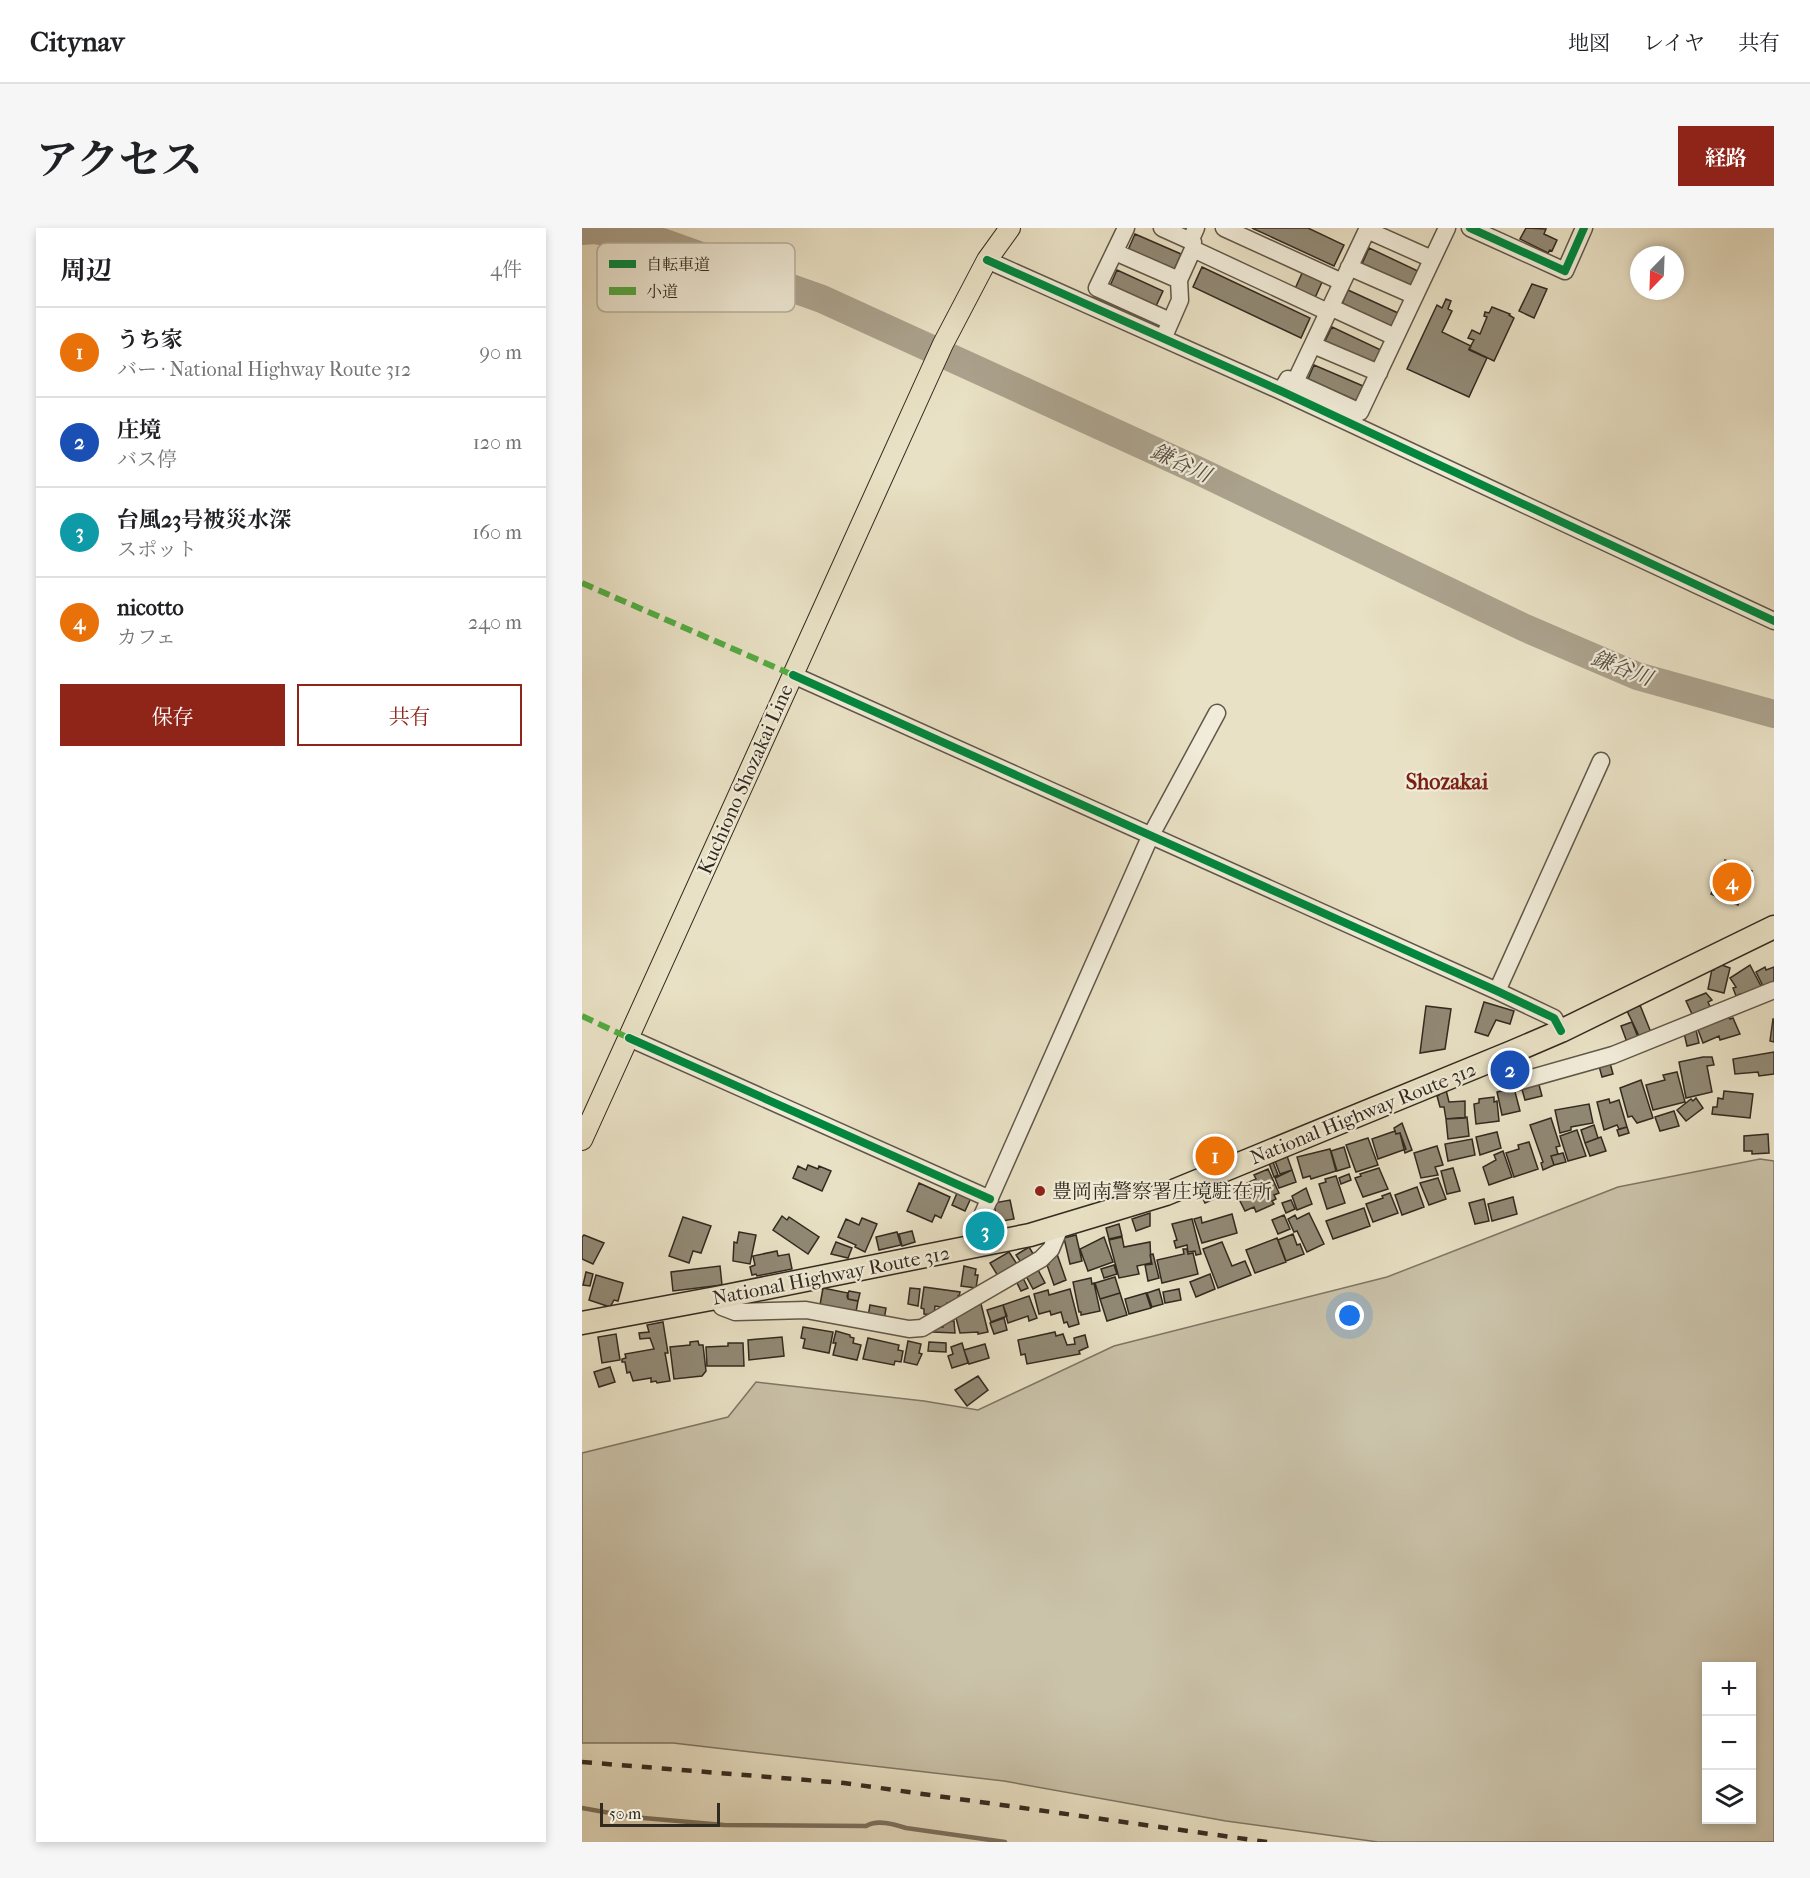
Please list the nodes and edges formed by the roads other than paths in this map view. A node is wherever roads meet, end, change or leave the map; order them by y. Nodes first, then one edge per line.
1 (1010, 228) edge
2 (1126, 228) edge
3 (1162, 228) edge
4 (1224, 228) edge
5 (1447, 228) edge
6 (1470, 228) edge
7 (1584, 228) edge
8 (1367, 229) edge
9 (1194, 240) edge
10 (1115, 252) junction
11 (1432, 259) junction
12 (987, 260) junction
13 (1349, 267) junction
14 (1179, 280) junction
15 (1342, 282) junction
16 (1415, 296) junction
17 (1329, 310) junction
18 (1170, 321) junction
19 (1395, 337) junction
20 (1163, 338) junction
21 (1312, 345) junction
22 (1379, 374) junction
23 (1288, 386) junction
24 (1774, 621) edge
25 (793, 675) junction
26 (1217, 713) dead end
27 (1601, 761) dead end
28 (1150, 837) junction
29 (1774, 927) edge
30 (1774, 990) edge
31 (1497, 991) junction
32 (1561, 1030) junction
33 (628, 1038) junction
34 (1502, 1056) junction
35 (582, 1140) edge
36 (990, 1199) junction
37 (1061, 1225) junction
38 (1030, 1234) junction
39 (975, 1246) junction
40 (1041, 1259) junction
41 (716, 1298) junction
42 (582, 1323) edge

1 - 12 main road, Kuchiono Shozakai Line
2 - 10 street
3 - 9 street
4 - 15 street
5 - 11 street
6 - 7 street
8 - 11 street
8 - 13 street
9 - 14 street
9 - 17 street
10 - 14 street
10 - 18 street
11 - 16 street
12 - 20 street
12 - 25 main road, Kuchiono Shozakai Line
13 - 15 street
13 - 16 street
14 - 18 street
15 - 17 street
16 - 19 street
17 - 19 street
17 - 21 street
18 - 20 street
19 - 22 street
20 - 23 street
21 - 22 street
21 - 23 street
22 - 23 street
23 - 24 street
25 - 28 street
25 - 33 main road, Kuchiono Shozakai Line
26 - 28 street
27 - 31 street
28 - 31 street
28 - 36 street
29 - 32 highway, National Highway Route 312
30 - 34 street
31 - 32 street
32 - 34 highway, National Highway Route 312
33 - 35 main road, Kuchiono Shozakai Line
33 - 36 street
34 - 37 highway, National Highway Route 312
36 - 39 street
37 - 38 highway, National Highway Route 312
37 - 40 street
38 - 39 highway, National Highway Route 312
38 - 40 street
39 - 41 highway, National Highway Route 312
40 - 41 street
41 - 42 highway, National Highway Route 312

